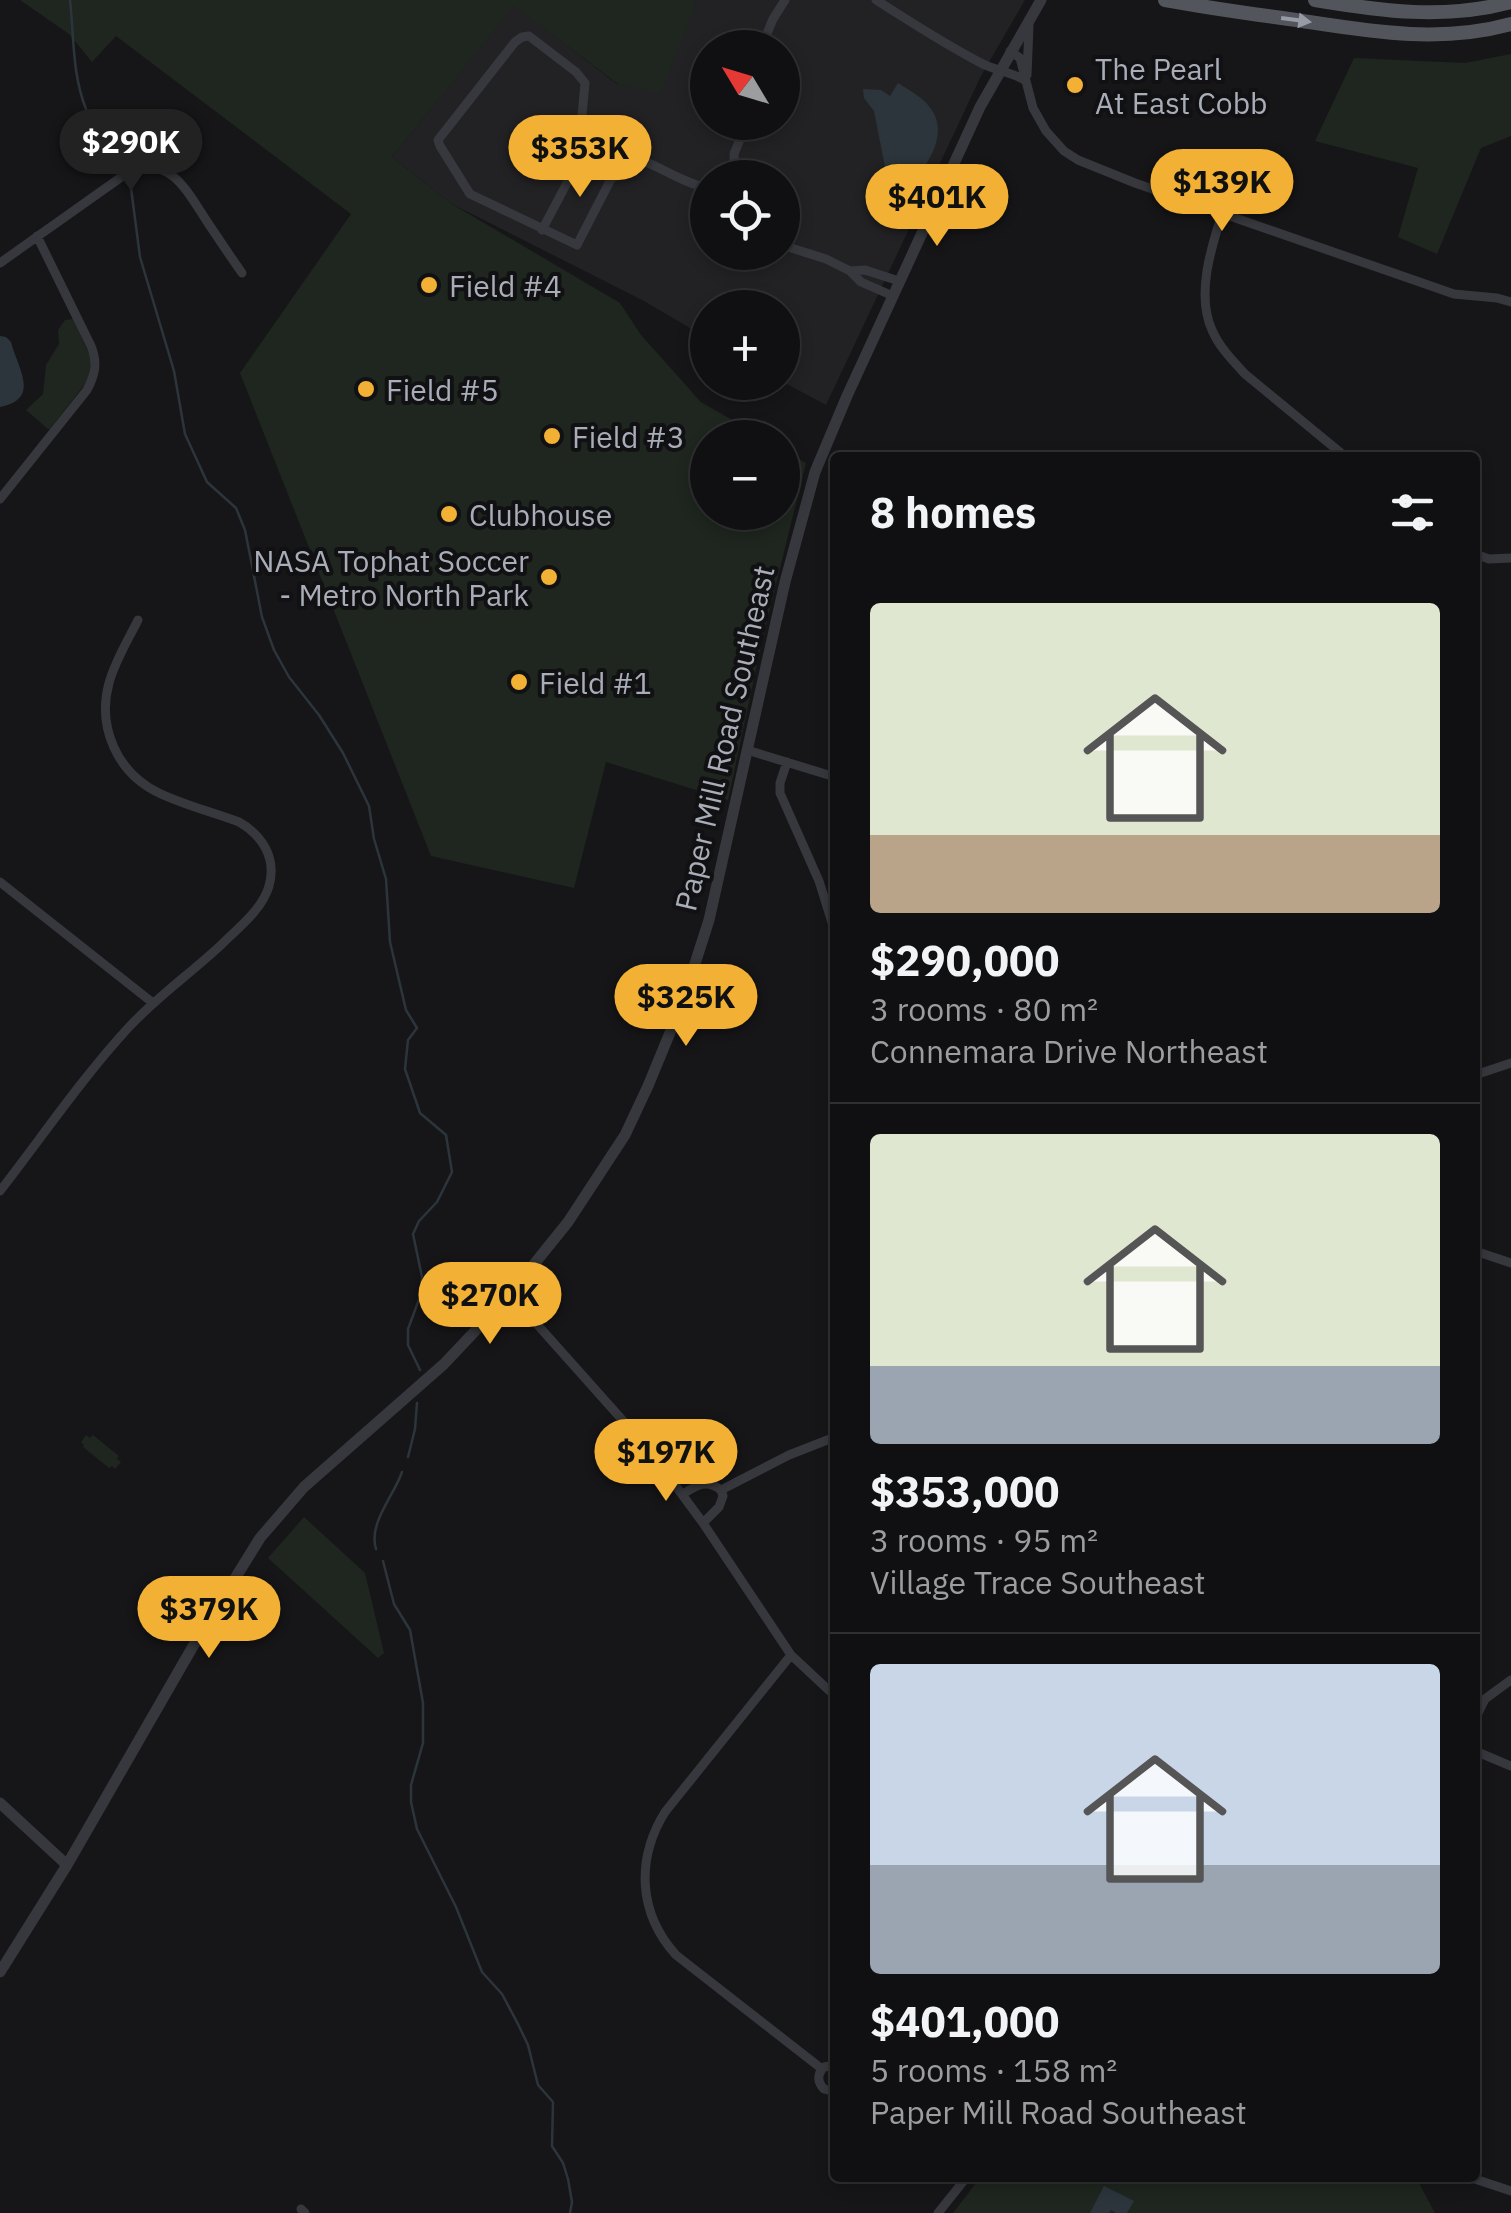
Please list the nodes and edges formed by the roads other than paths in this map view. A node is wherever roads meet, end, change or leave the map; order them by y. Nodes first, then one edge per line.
1 (786, 0) edge
2 (876, 0) edge
3 (1040, 0) edge
4 (1165, 0) edge
5 (1315, 0) edge
6 (1511, 2) edge
7 (1029, 18) junction
8 (1511, 24) edge
9 (768, 30) edge
10 (1010, 52) junction
11 (998, 72) junction
12 (1028, 81) junction
13 (584, 151) junction
14 (619, 174) dead end
15 (690, 183) edge
16 (1222, 214) junction
17 (542, 230) junction
18 (38, 236) junction
19 (800, 251) edge
20 (0, 264) edge
21 (850, 271) junction
22 (242, 274) dead end
23 (899, 281) junction
24 (893, 296) junction
25 (1511, 302) edge
26 (1340, 452) edge
27 (0, 499) edge
28 (1480, 556) edge
29 (1509, 558) edge
30 (138, 620) dead end
31 (747, 750) junction
32 (787, 762) junction
33 (830, 775) edge
34 (0, 882) edge
35 (830, 916) edge
36 (153, 1004) junction
37 (1511, 1063) edge
38 (1480, 1073) edge
39 (0, 1191) edge
40 (1480, 1253) edge
41 (1511, 1263) edge
42 (510, 1294) junction
43 (830, 1439) edge
44 (721, 1490) junction
45 (683, 1494) junction
46 (703, 1523) junction
47 (792, 1656) junction
48 (1511, 1680) edge
49 (830, 1691) edge
50 (1480, 1710) edge
51 (1480, 1753) edge
52 (1511, 1766) edge
53 (0, 1803) edge
54 (67, 1865) junction
55 (0, 1972) edge
56 (830, 2065) edge
57 (822, 2069) junction
58 (830, 2092) edge
59 (1480, 2181) edge
60 (963, 2182) edge
61 (1511, 2191) edge
62 (938, 2213) edge

1 - 9 street
2 - 11 street
3 - 7 street, Paper Mill Road Southeast
4 -> 8 main road
5 - 6 main road
7 - 10 street, Paper Mill Road Southeast
7 - 12 street
10 - 11 street, Paper Mill Road Southeast
10 - 12 street
11 - 12 street
11 - 23 street, Paper Mill Road Southeast
12 - 16 street
13 - 15 street
13 - 17 street
13 - 17 street
14 - 17 street
16 - 25 street
16 - 26 street
18 - 20 street
18 - 22 street
18 - 27 street
19 - 21 street
21 - 23 street
21 - 24 street
23 - 24 street, Paper Mill Road Southeast
24 - 31 street, Paper Mill Road Southeast
28 - 29 street
30 - 36 street
31 - 32 street
31 - 42 street, Paper Mill Road Southeast
32 - 33 street
32 - 35 street
34 - 36 street
36 - 39 street
37 - 38 street
40 - 41 street
42 - 45 street
42 - 54 street, Paper Mill Road Southeast
43 - 44 street
44 - 45 street
44 - 46 street
45 - 46 street
46 - 47 street
47 - 49 street
47 - 57 street
48 - 50 street
51 - 52 street
53 - 54 street
54 - 55 street, Paper Mill Road Southeast
56 - 57 street
57 - 58 street
59 - 61 street
60 - 62 street

